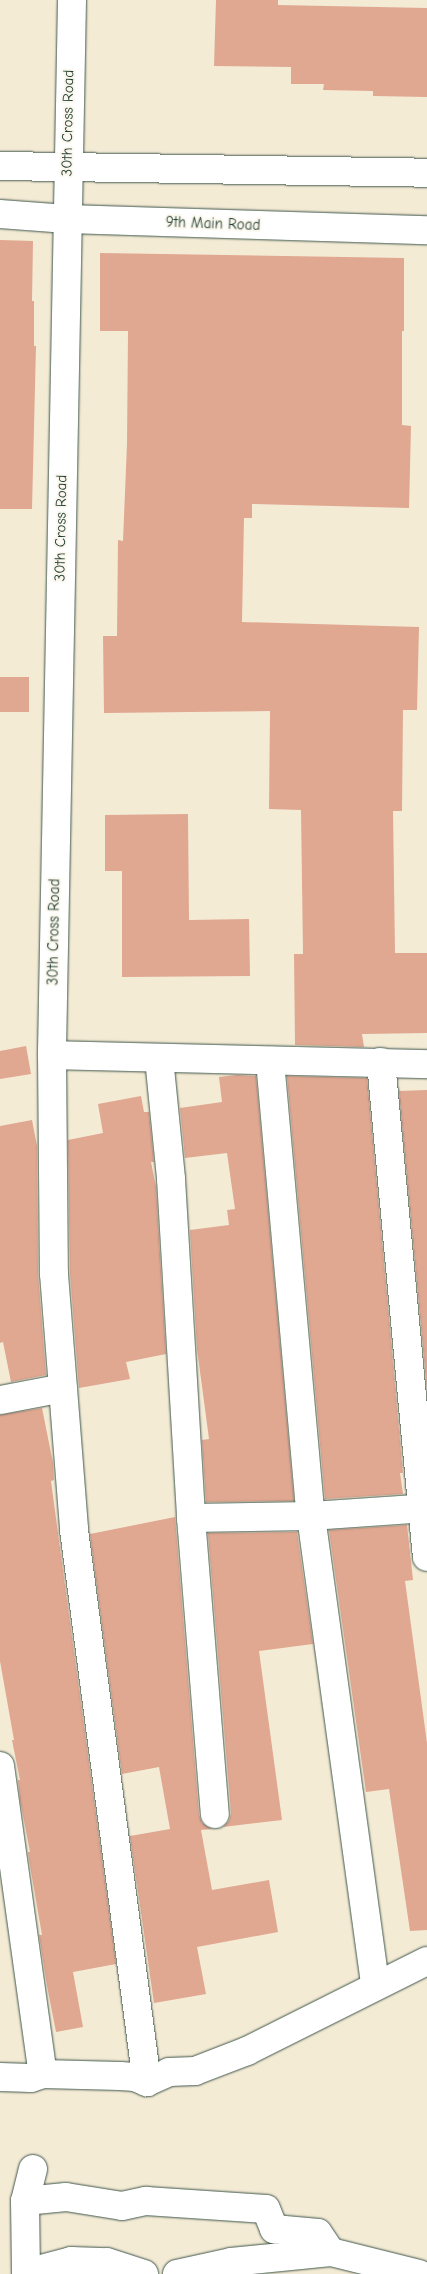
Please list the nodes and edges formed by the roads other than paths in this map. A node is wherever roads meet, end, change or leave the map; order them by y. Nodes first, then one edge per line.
1 (72, 0) edge
2 (0, 166) edge
3 (67, 166) junction
4 (427, 173) edge
5 (0, 214) edge
6 (67, 219) junction
7 (427, 230) edge
8 (52, 1055) junction
9 (158, 1058) junction
10 (270, 1061) junction
11 (381, 1062) junction
12 (427, 1064) edge
13 (63, 1388) junction
14 (0, 1400) edge
15 (424, 1508) edge
16 (311, 1516) junction
17 (190, 1518) junction
18 (427, 1556) edge
19 (0, 1766) edge
20 (215, 1814) dead end
21 (427, 1961) edge
22 (375, 1986) junction
23 (42, 2074) junction
24 (0, 2077) edge
25 (147, 2082) junction
26 (32, 2169) dead end
27 (25, 2201) junction
28 (331, 2252) junction
29 (144, 2274) edge
30 (178, 2274) edge
31 (419, 2274) edge

1 - 3 street, 30th Cross Road
2 - 3 street
3 - 4 street
3 - 6 street, 30th Cross Road
5 - 6 street, 9th Main Road
6 - 7 street, 9th Main Road
6 - 8 street, 30th Cross Road
8 - 9 street
8 - 13 street, 30th Cross Road
9 - 10 street
9 - 17 street
10 - 11 street
10 - 16 street
11 - 12 street
11 - 15 street
13 - 14 street
13 - 25 street, 30th Cross Road
15 - 16 street
15 - 18 street
16 - 17 street
16 - 22 street
17 - 20 street
19 - 23 street
21 - 22 street
22 - 25 street
23 - 24 street
23 - 25 street
26 - 27 street
27 - 28 street
27 - 29 street
28 - 30 street
28 - 31 street

